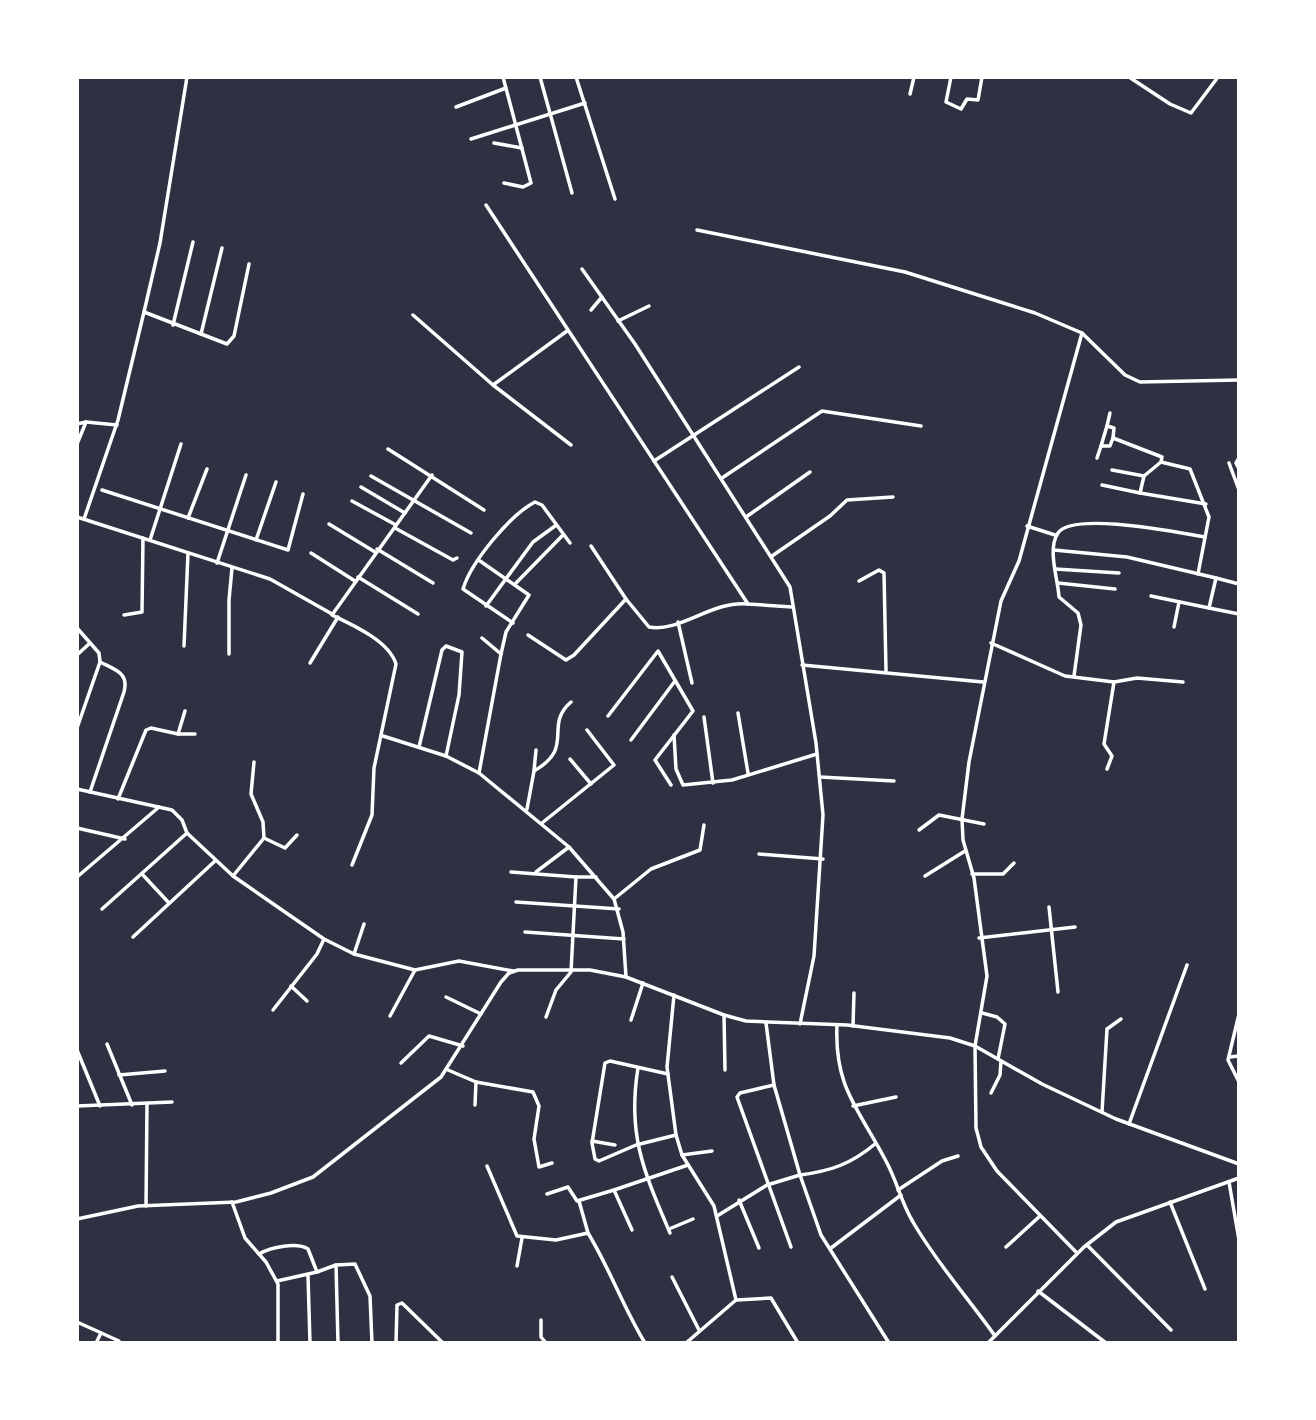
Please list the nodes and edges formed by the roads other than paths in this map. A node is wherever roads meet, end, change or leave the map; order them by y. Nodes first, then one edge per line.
1 (187, 77) edge
2 (503, 77) edge
3 (540, 77) edge
4 (576, 77) edge
5 (868, 77) edge
6 (884, 77) edge
7 (914, 77) edge
8 (951, 77) edge
9 (982, 77) edge
10 (1129, 77) edge
11 (1218, 77) edge
12 (506, 88) junction
13 (910, 94) dead end
14 (585, 103) junction
15 (456, 107) dead end
16 (551, 114) junction
17 (516, 124) junction
18 (471, 139) dead end
19 (494, 143) dead end
20 (522, 148) junction
21 (504, 183) dead end
22 (572, 193) dead end
23 (615, 199) dead end
24 (486, 205) dead end
25 (697, 230) dead end
26 (193, 242) dead end
27 (222, 248) dead end
28 (249, 264) dead end
29 (582, 269) dead end
30 (602, 298) junction
31 (649, 306) dead end
32 (591, 310) dead end
33 (144, 312) junction
34 (412, 316) dead end
35 (618, 321) junction
36 (173, 325) junction
37 (566, 331) junction
38 (1082, 333) junction
39 (201, 334) junction
40 (799, 367) dead end
41 (1239, 380) edge
42 (493, 385) junction
43 (1110, 413) dead end
44 (86, 422) junction
45 (77, 424) edge
46 (117, 425) junction
47 (921, 426) dead end
48 (1107, 426) junction
49 (694, 436) junction
50 (1113, 438) junction
51 (77, 444) edge
52 (181, 444) dead end
53 (571, 445) dead end
54 (1101, 446) junction
55 (388, 449) dead end
56 (1097, 458) dead end
57 (1239, 458) edge
58 (654, 461) junction
59 (1161, 462) junction
60 (1229, 463) dead end
61 (207, 469) dead end
62 (1112, 470) dead end
63 (1239, 470) edge
64 (810, 472) dead end
65 (246, 475) dead end
66 (432, 475) junction
67 (371, 476) dead end
68 (1144, 476) junction
69 (722, 478) junction
70 (276, 482) dead end
71 (1102, 485) dead end
72 (360, 487) dead end
73 (102, 490) dead end
74 (1239, 490) edge
75 (1140, 493) junction
76 (303, 494) dead end
77 (893, 497) dead end
78 (414, 499) junction
79 (352, 501) dead end
80 (1206, 504) junction
81 (160, 509) junction
82 (484, 510) dead end
83 (405, 513) junction
84 (77, 517) edge
85 (746, 517) junction
86 (188, 518) junction
87 (84, 519) junction
88 (1239, 521) edge
89 (329, 524) dead end
90 (555, 525) junction
91 (396, 526) junction
92 (1027, 526) junction
93 (1239, 528) edge
94 (228, 530) junction
95 (471, 533) dead end
96 (563, 535) junction
97 (1056, 535) junction
98 (1205, 537) junction
99 (143, 538) junction
100 (150, 540) junction
101 (256, 540) junction
102 (570, 543) dead end
103 (591, 546) dead end
104 (1054, 550) junction
105 (376, 551) junction
106 (188, 553) junction
107 (312, 553) dead end
108 (772, 556) junction
109 (457, 558) dead end
110 (480, 561) junction
111 (217, 562) junction
112 (232, 568) junction
113 (1055, 569) junction
114 (1119, 573) dead end
115 (1198, 574) junction
116 (1216, 578) junction
117 (356, 579) junction
118 (507, 579) junction
119 (859, 581) dead end
120 (433, 583) dead end
121 (1058, 583) junction
122 (515, 584) junction
123 (1239, 584) edge
124 (1115, 589) dead end
125 (1151, 596) dead end
126 (626, 599) junction
127 (1180, 602) junction
128 (748, 604) junction
129 (486, 606) junction
130 (792, 607) junction
131 (1209, 608) junction
132 (418, 614) dead end
133 (1239, 614) edge
134 (124, 615) dead end
135 (332, 615) junction
136 (338, 617) junction
137 (678, 622) junction
138 (513, 623) junction
139 (1174, 627) dead end
140 (77, 628) edge
141 (528, 635) dead end
142 (482, 638) dead end
143 (90, 643) junction
144 (991, 643) junction
145 (184, 646) dead end
146 (229, 654) dead end
147 (501, 654) junction
148 (77, 655) edge
149 (100, 662) junction
150 (310, 663) dead end
151 (802, 665) junction
152 (886, 671) junction
153 (1074, 676) junction
154 (676, 681) junction
155 (983, 682) junction
156 (1114, 682) junction
157 (1183, 682) dead end
158 (692, 683) dead end
159 (571, 702) dead end
160 (185, 711) dead end
161 (738, 713) dead end
162 (608, 716) dead end
163 (704, 717) dead end
164 (77, 728) edge
165 (587, 730) dead end
166 (178, 734) junction
167 (195, 734) dead end
168 (382, 736) junction
169 (674, 736) junction
170 (631, 740) dead end
171 (419, 747) junction
172 (536, 750) dead end
173 (817, 754) junction
174 (446, 756) junction
175 (570, 759) dead end
176 (254, 762) dead end
177 (1107, 769) dead end
178 (534, 771) junction
179 (480, 773) junction
180 (747, 773) junction
181 (820, 777) junction
182 (894, 781) dead end
183 (713, 783) junction
184 (591, 785) junction
185 (671, 785) dead end
186 (77, 789) edge
187 (90, 792) junction
188 (118, 799) junction
189 (159, 807) junction
190 (527, 809) junction
191 (962, 819) junction
192 (542, 823) junction
193 (984, 824) dead end
194 (704, 825) dead end
195 (80, 829) edge
196 (919, 830) dead end
197 (187, 832) junction
198 (77, 834) edge
199 (297, 835) dead end
200 (264, 838) junction
201 (125, 839) junction
202 (569, 847) junction
203 (965, 851) junction
204 (759, 854) dead end
205 (823, 859) junction
206 (215, 861) junction
207 (1014, 863) dead end
208 (352, 865) dead end
209 (512, 872) dead end
210 (142, 874) junction
211 (534, 874) junction
212 (972, 874) junction
213 (233, 876) junction
214 (925, 876) dead end
215 (77, 877) edge
216 (576, 877) junction
217 (598, 878) junction
218 (614, 898) junction
219 (516, 902) dead end
220 (169, 903) junction
221 (573, 906) junction
222 (1049, 907) dead end
223 (103, 909) dead end
224 (619, 909) junction
225 (364, 924) dead end
226 (1075, 927) dead end
227 (1052, 930) junction
228 (525, 932) dead end
229 (571, 936) junction
230 (133, 937) dead end
231 (979, 938) junction
232 (324, 939) junction
233 (624, 939) junction
234 (354, 954) junction
235 (1187, 965) dead end
236 (571, 969) junction
237 (415, 970) junction
238 (513, 971) junction
239 (626, 977) junction
240 (643, 983) junction
241 (291, 986) junction
242 (1058, 992) dead end
243 (854, 993) dead end
244 (674, 995) junction
245 (446, 997) dead end
246 (307, 1001) dead end
247 (273, 1010) dead end
248 (982, 1013) junction
249 (481, 1014) junction
250 (1239, 1014) edge
251 (724, 1015) junction
252 (390, 1016) dead end
253 (546, 1017) dead end
254 (1121, 1019) dead end
255 (631, 1020) dead end
256 (766, 1023) junction
257 (800, 1024) junction
258 (837, 1025) junction
259 (853, 1026) junction
260 (107, 1044) dead end
261 (463, 1046) junction
262 (975, 1046) junction
263 (77, 1050) edge
264 (1239, 1056) edge
265 (1229, 1057) junction
266 (1000, 1060) junction
267 (401, 1063) dead end
268 (638, 1068) junction
269 (448, 1070) junction
270 (725, 1070) dead end
271 (164, 1071) dead end
272 (668, 1074) junction
273 (119, 1075) junction
274 (476, 1082) junction
275 (1239, 1082) edge
276 (774, 1085) junction
277 (992, 1093) dead end
278 (896, 1097) dead end
279 (172, 1102) dead end
280 (147, 1104) junction
281 (132, 1105) junction
282 (475, 1105) dead end
283 (77, 1106) edge
284 (100, 1106) junction
285 (853, 1106) junction
286 (1102, 1112) junction
287 (1129, 1124) junction
288 (676, 1135) junction
289 (592, 1142) junction
290 (875, 1144) junction
291 (615, 1145) dead end
292 (636, 1145) junction
293 (712, 1151) dead end
294 (682, 1155) junction
295 (958, 1156) dead end
296 (552, 1163) dead end
297 (1239, 1164) edge
298 (688, 1165) junction
299 (487, 1166) dead end
300 (800, 1175) junction
301 (1239, 1178) edge
302 (647, 1180) junction
303 (1229, 1182) junction
304 (766, 1185) junction
305 (614, 1190) junction
306 (900, 1193) junction
307 (547, 1194) dead end
308 (579, 1200) junction
309 (739, 1200) junction
310 (232, 1202) junction
311 (1170, 1202) junction
312 (146, 1206) junction
313 (717, 1216) junction
314 (1040, 1216) junction
315 (77, 1219) edge
316 (692, 1219) dead end
317 (632, 1230) dead end
318 (588, 1233) junction
319 (522, 1238) junction
320 (1239, 1240) edge
321 (1087, 1245) junction
322 (791, 1247) dead end
323 (1006, 1247) dead end
324 (760, 1248) dead end
325 (831, 1248) junction
326 (1077, 1253) junction
327 (259, 1254) junction
328 (336, 1265) junction
329 (517, 1266) dead end
330 (317, 1272) junction
331 (308, 1276) junction
332 (672, 1277) dead end
333 (277, 1281) junction
334 (1205, 1289) dead end
335 (1038, 1291) junction
336 (736, 1300) junction
337 (541, 1320) dead end
338 (77, 1322) edge
339 (699, 1330) junction
340 (1171, 1330) dead end
341 (102, 1333) junction
342 (995, 1336) junction
343 (119, 1341) dead end
344 (441, 1342) edge
345 (688, 1342) edge
346 (96, 1343) edge
347 (278, 1343) edge
348 (310, 1343) edge
349 (338, 1343) edge
350 (372, 1343) edge
351 (396, 1343) edge
352 (546, 1343) edge
353 (645, 1343) edge
354 (798, 1343) edge
355 (889, 1343) edge
356 (988, 1343) edge
357 (1106, 1343) edge

1 - 33 street
2 - 12 street
3 - 16 street
4 - 14 street
5 - 6 street
7 - 13 street
8 - 9 street
10 - 11 street
12 - 15 street
12 - 17 street
14 - 16 street
14 - 23 street
16 - 17 street
16 - 22 street
17 - 18 street
17 - 20 street
19 - 20 street
20 - 21 street
24 - 37 street
25 - 38 street
26 - 36 street
27 - 39 street
28 - 39 street
29 - 30 street
30 - 32 street
30 - 35 street
31 - 35 street
33 - 36 street
33 - 46 street
34 - 42 street
35 - 49 street
36 - 39 street
37 - 42 street
37 - 58 street
38 - 41 street
38 - 92 street
40 - 49 street
42 - 53 street
43 - 48 street
44 - 45 street
44 - 46 street
44 - 51 street
46 - 87 street
47 - 69 street
48 - 50 street
48 - 54 street
49 - 58 street
49 - 69 street
50 - 54 street
50 - 59 street
52 - 81 street
54 - 56 street
55 - 66 street
57 - 63 street
58 - 128 street
59 - 68 street
59 - 80 street
60 - 74 street
61 - 86 street
62 - 68 street
64 - 85 street
65 - 94 street
66 - 78 street
66 - 82 street
67 - 78 street
68 - 75 street
69 - 85 street
70 - 101 street
71 - 75 street
72 - 83 street
73 - 81 street
75 - 80 street
76 - 101 street
77 - 108 street
78 - 83 street
78 - 95 street
79 - 91 street
80 - 98 street
81 - 86 street
81 - 100 street
83 - 91 street
84 - 87 street
85 - 108 street
86 - 94 street
87 - 99 street
88 - 93 street
89 - 105 street
90 - 96 street
90 - 110 street
90 - 118 street
91 - 105 street
91 - 109 street
92 - 97 street
92 - 144 street
94 - 101 street
94 - 111 street
96 - 102 street
96 - 122 street
97 - 98 street
97 - 104 street
98 - 115 street
99 - 100 street
99 - 134 street
100 - 106 street
103 - 126 street
104 - 113 street
104 - 115 street
105 - 117 street
105 - 120 street
106 - 111 street
106 - 145 street
107 - 117 street
108 - 130 street
110 - 118 street
110 - 129 street
111 - 112 street
112 - 135 street
112 - 146 street
113 - 114 street
113 - 121 street
115 - 116 street
116 - 123 street
116 - 131 street
117 - 132 street
117 - 135 street
118 - 122 street
118 - 129 street
119 - 152 street
121 - 124 street
121 - 153 street
122 - 138 street
125 - 127 street
126 - 137 street
126 - 141 street
127 - 131 street
127 - 139 street
128 - 130 street
128 - 137 street
129 - 138 street
130 - 151 street
131 - 133 street
135 - 136 street
136 - 150 street
136 - 168 street
137 - 158 street
138 - 147 street
140 - 143 street
142 - 147 street
143 - 148 street
143 - 149 street
144 - 153 street
144 - 155 street
147 - 179 street
149 - 164 street
149 - 187 street
151 - 152 street
151 - 173 street
152 - 155 street
153 - 156 street
154 - 162 street
154 - 169 street
154 - 170 street
155 - 191 street
156 - 157 street
156 - 177 street
159 - 178 street
160 - 166 street
161 - 180 street
163 - 183 street
165 - 184 street
166 - 167 street
166 - 188 street
168 - 171 street
168 - 208 street
169 - 183 street
169 - 185 street
171 - 174 street
171 - 174 street
172 - 178 street
173 - 180 street
173 - 181 street
174 - 179 street
175 - 184 street
176 - 200 street
178 - 190 street
179 - 190 street
180 - 183 street
181 - 182 street
181 - 205 street
184 - 192 street
186 - 187 street
187 - 188 street
188 - 189 street
189 - 197 street
189 - 201 street
190 - 192 street
191 - 193 street
191 - 196 street
191 - 203 street
192 - 202 street
194 - 218 street
195 - 198 street
195 - 201 street
197 - 206 street
197 - 210 street
199 - 200 street
200 - 213 street
201 - 215 street
202 - 211 street
202 - 217 street
203 - 212 street
203 - 214 street
204 - 205 street
205 - 257 street
206 - 213 street
206 - 220 street
207 - 212 street
209 - 211 street
210 - 220 street
210 - 223 street
211 - 216 street
212 - 231 street
213 - 232 street
216 - 217 street
216 - 221 street
217 - 218 street
218 - 224 street
219 - 221 street
220 - 230 street
221 - 224 street
221 - 229 street
222 - 227 street
224 - 233 street
225 - 234 street
226 - 227 street
227 - 231 street
227 - 242 street
228 - 229 street
229 - 233 street
229 - 236 street
231 - 248 street
232 - 234 street
232 - 241 street
233 - 239 street
234 - 237 street
235 - 287 street
236 - 238 street
236 - 239 street
236 - 253 street
237 - 238 street
237 - 252 street
238 - 249 street
239 - 240 street
240 - 244 street
240 - 255 street
241 - 246 street
241 - 247 street
243 - 259 street
244 - 251 street
244 - 272 street
245 - 249 street
248 - 262 street
248 - 266 street
249 - 261 street
250 - 265 street
251 - 256 street
251 - 270 street
254 - 286 street
256 - 257 street
256 - 276 street
257 - 258 street
258 - 259 street
258 - 285 street
259 - 262 street
260 - 273 street
261 - 267 street
261 - 269 street
262 - 266 street
262 - 314 street
263 - 284 street
264 - 265 street
265 - 275 street
266 - 277 street
266 - 286 street
268 - 272 street
268 - 289 street
268 - 292 street
269 - 274 street
269 - 310 street
271 - 273 street
272 - 288 street
273 - 281 street
274 - 282 street
274 - 296 street
276 - 300 street
276 - 304 street
278 - 285 street
279 - 280 street
280 - 281 street
280 - 312 street
281 - 284 street
283 - 284 street
285 - 290 street
286 - 287 street
287 - 297 street
288 - 292 street
288 - 294 street
289 - 291 street
289 - 292 street
290 - 300 street
290 - 306 street
292 - 302 street
293 - 294 street
294 - 298 street
295 - 306 street
298 - 302 street
298 - 313 street
299 - 319 street
300 - 304 street
300 - 325 street
301 - 303 street
302 - 305 street
302 - 316 street
303 - 311 street
303 - 320 street
304 - 309 street
304 - 322 street
305 - 308 street
305 - 317 street
306 - 325 street
306 - 342 street
307 - 308 street
308 - 318 street
309 - 313 street
309 - 324 street
310 - 312 street
310 - 327 street
311 - 321 street
311 - 334 street
312 - 315 street
313 - 336 street
314 - 323 street
314 - 326 street
318 - 319 street
318 - 353 street
319 - 329 street
321 - 326 street
321 - 340 street
325 - 355 street
326 - 335 street
327 - 330 street
327 - 333 street
328 - 330 street
328 - 349 street
328 - 350 street
330 - 331 street
331 - 333 street
331 - 348 street
332 - 339 street
333 - 347 street
335 - 342 street
335 - 357 street
336 - 339 street
336 - 354 street
337 - 352 street
338 - 341 street
339 - 345 street
341 - 343 street
341 - 346 street
342 - 356 street
344 - 351 street

